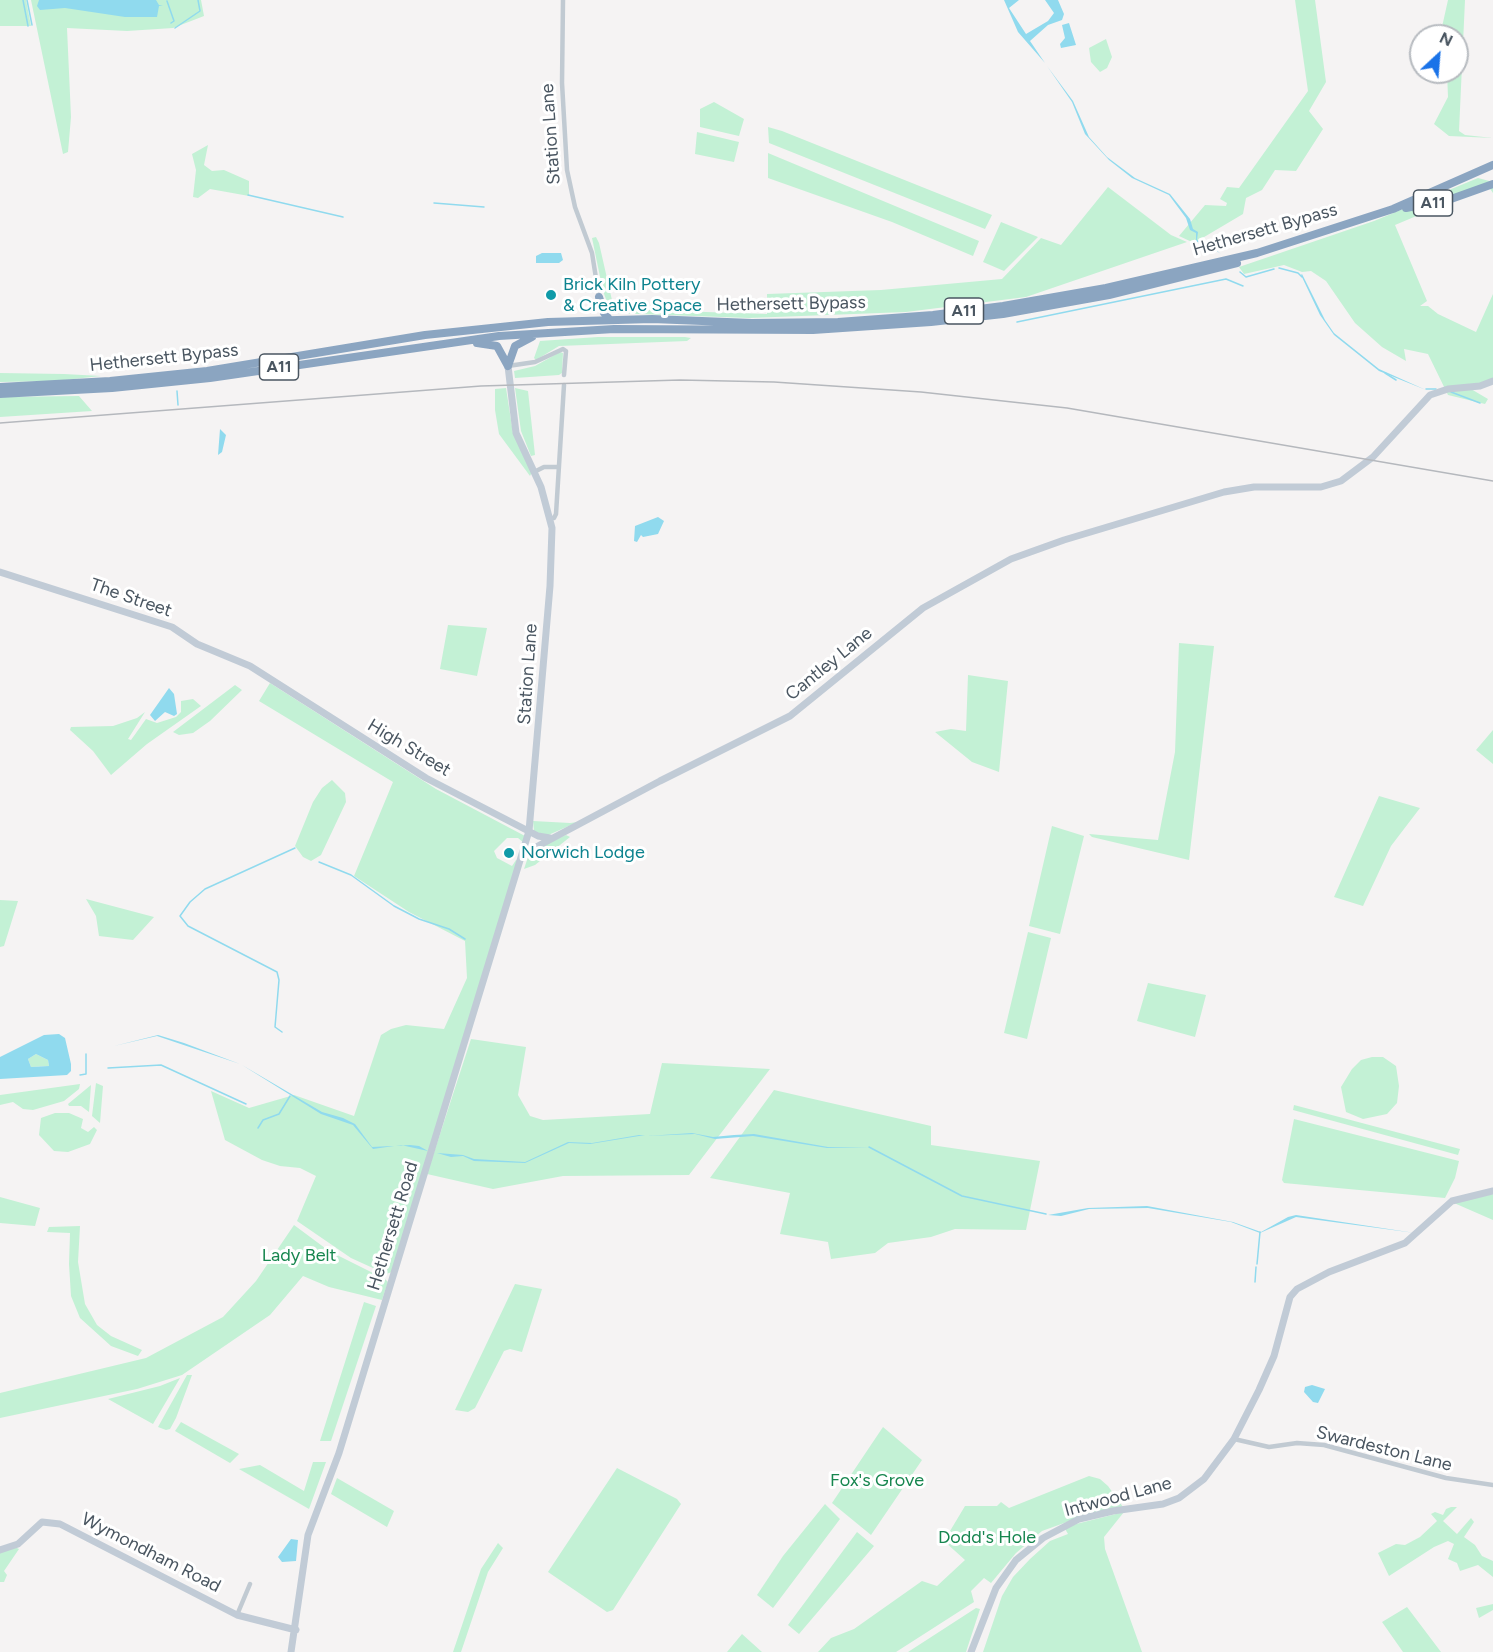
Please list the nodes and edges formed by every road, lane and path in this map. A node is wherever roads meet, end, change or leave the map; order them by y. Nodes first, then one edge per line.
1 (563, 0) edge
2 (1493, 165) edge
3 (1493, 184) edge
4 (599, 297) junction
5 (589, 320) junction
6 (610, 320) junction
7 (557, 332) junction
8 (444, 342) junction
9 (508, 370) junction
10 (564, 375) dead end
11 (1493, 381) edge
12 (564, 385) dead end
13 (0, 387) edge
14 (0, 394) edge
15 (558, 466) junction
16 (534, 472) junction
17 (551, 518) junction
18 (0, 572) edge
19 (277, 684) joint
20 (529, 831) junction
21 (551, 838) junction
22 (523, 854) junction
23 (1493, 1191) edge
24 (1234, 1439) junction
25 (1493, 1485) edge
26 (0, 1550) edge
27 (250, 1584) dead end
28 (237, 1615) junction
29 (296, 1630) junction
30 (291, 1652) edge
31 (971, 1652) edge

1 - 4 street, Station Lane
2 - 6 highway, Hethersett Bypass / A11
3 - 7 highway, Hethersett Bypass / A11
4 - 5 highway
4 - 6 highway
5 - 6 highway, Hethersett Bypass / A11
5 - 13 highway, Hethersett Bypass / A11
7 - 8 highway, Hethersett Bypass / A11
7 - 9 highway, A11
8 - 9 highway, A11
8 - 14 highway, Hethersett Bypass / A11
9 - 10 street
9 - 16 street, Station Lane
11 - 21 street, Cantley Lane
12 - 15 street, Station Lane
15 - 16 street
15 - 17 street, Station Lane
16 - 17 street, Station Lane
17 - 20 street, Station Lane
18 - 19 street, The Street
19 - 20 street, High Street
20 - 21 street
20 - 22 street, Hethersett Road
21 - 22 street, Cantley Lane
22 - 29 street, Hethersett Road
23 - 24 street, Intwood Lane
24 - 25 street, Swardeston Lane
24 - 31 street, Intwood Lane
26 - 28 street, Wymondham Road
27 - 28 street
28 - 29 street, Wymondham Road
29 - 30 street, Hethersett Road

